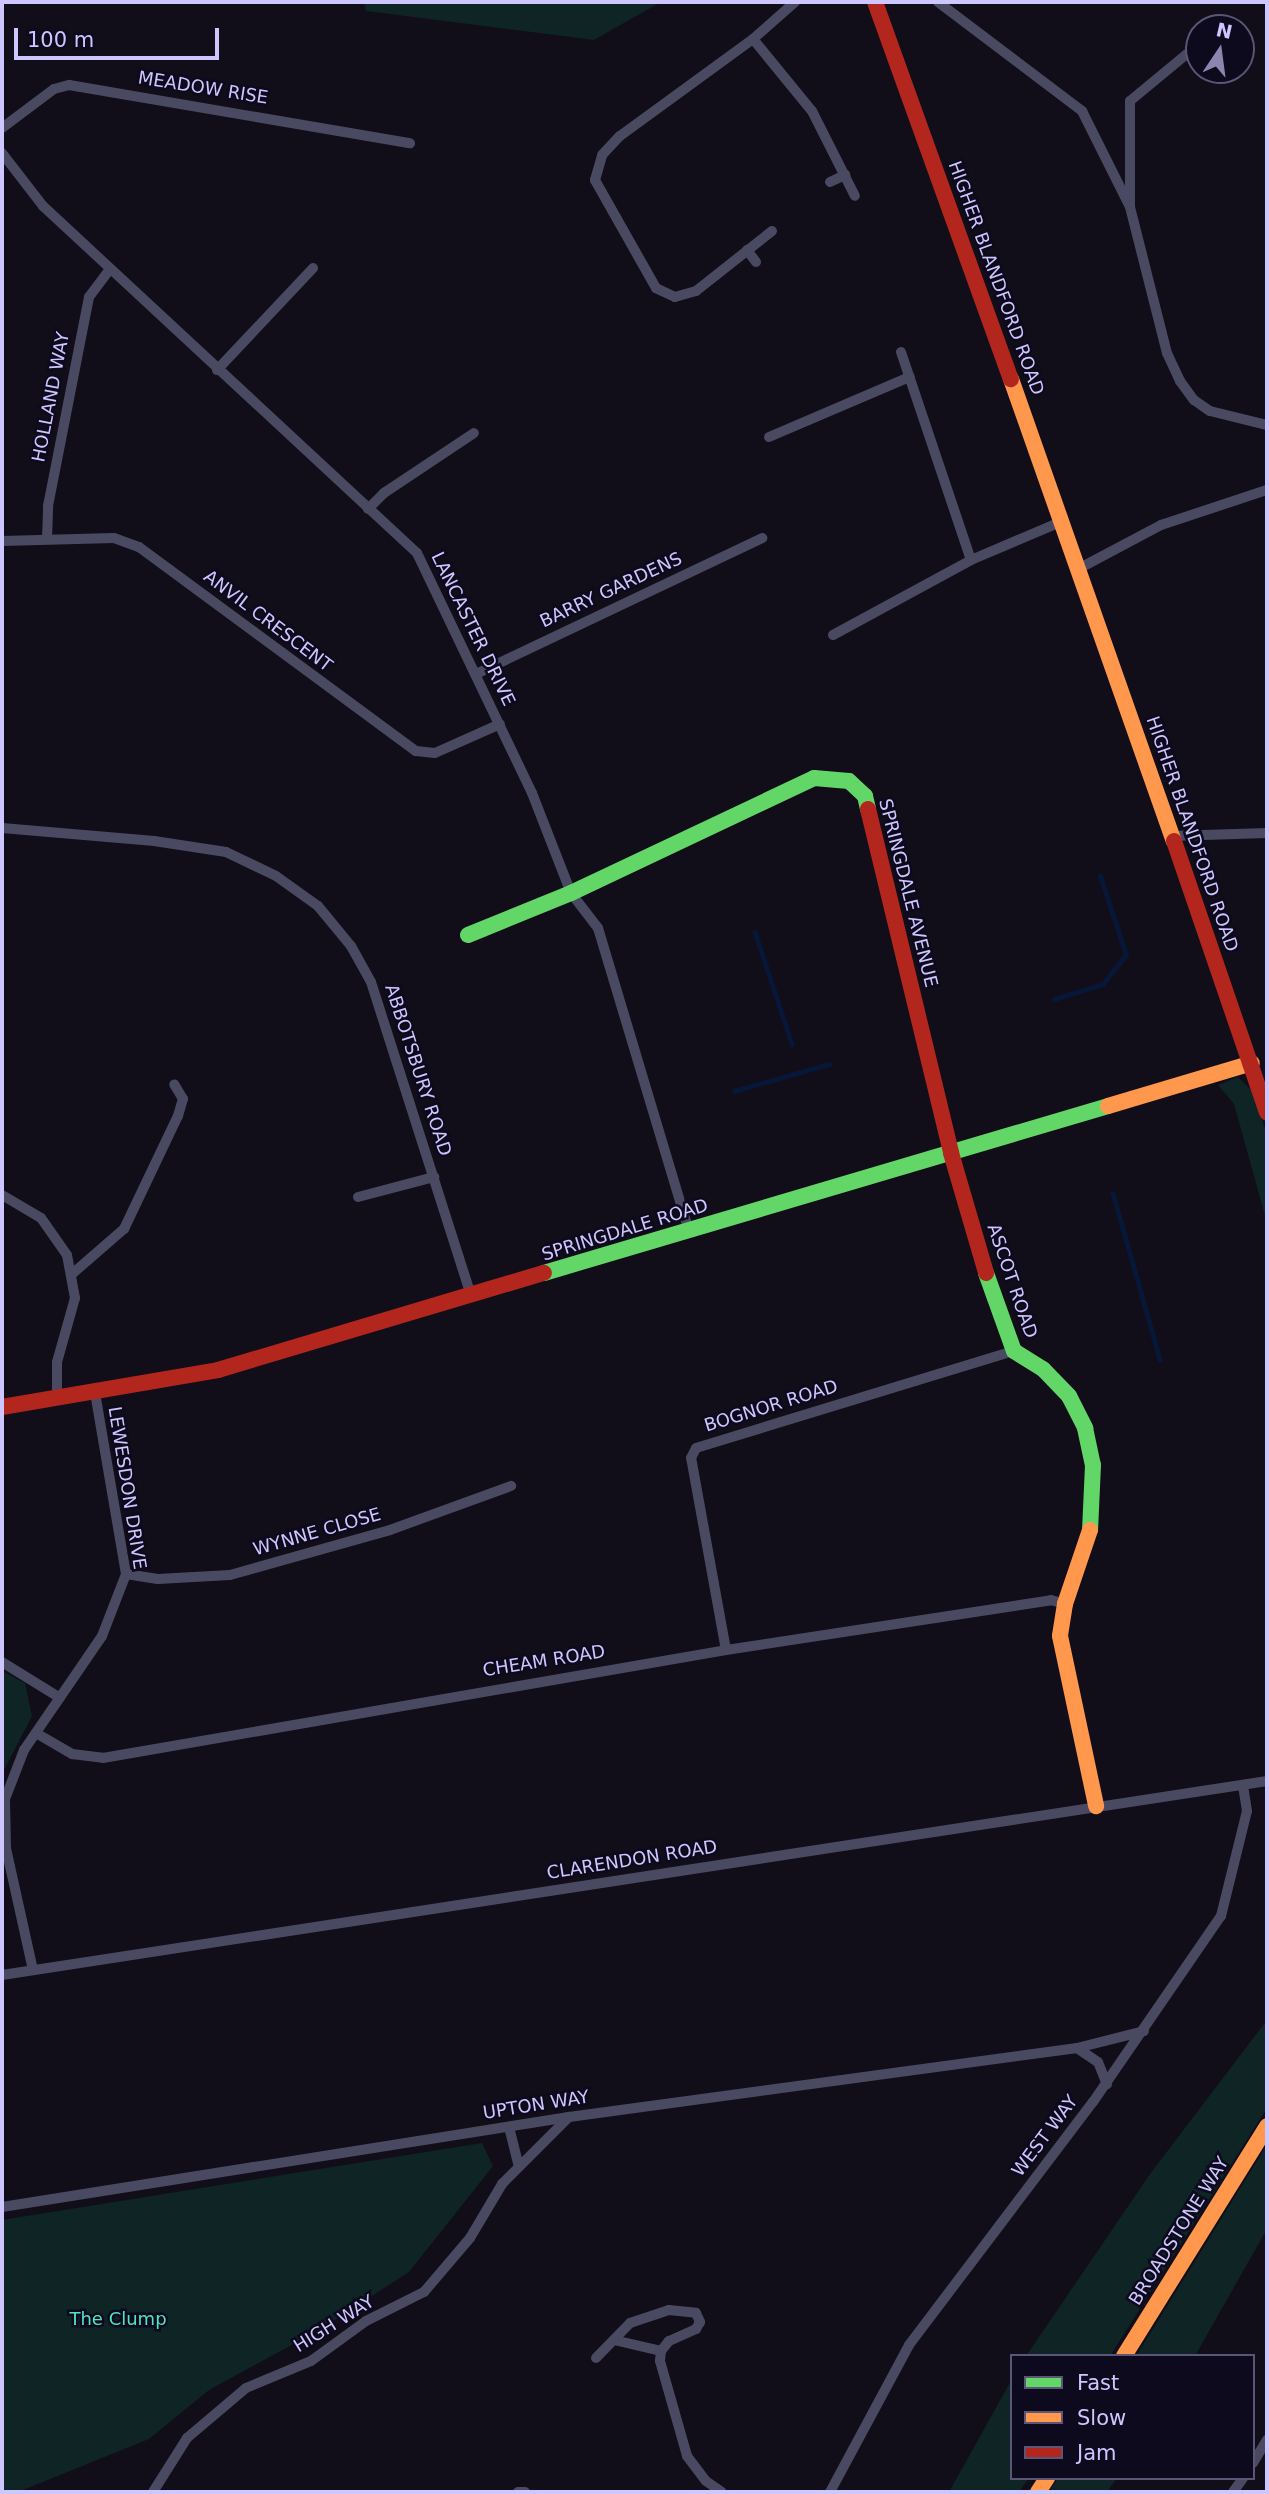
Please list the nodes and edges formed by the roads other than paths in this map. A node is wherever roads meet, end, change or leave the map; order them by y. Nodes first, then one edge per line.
1 (795, 2) edge
2 (875, 2) edge
3 (938, 2) edge
4 (753, 38) junction
5 (1185, 56) edge
6 (2, 128) edge
7 (410, 143) dead end
8 (2, 153) edge
9 (845, 175) junction
10 (830, 182) dead end
11 (855, 196) dead end
12 (1130, 207) junction
13 (772, 231) dead end
14 (747, 250) junction
15 (755, 262) dead end
16 (313, 268) dead end
17 (110, 269) junction
18 (901, 352) dead end
19 (217, 370) junction
20 (910, 377) junction
21 (1267, 425) edge
22 (474, 433) dead end
23 (769, 437) dead end
24 (1267, 490) edge
25 (368, 509) junction
26 (1063, 521) junction
27 (762, 538) dead end
28 (47, 539) junction
29 (2, 541) edge
30 (971, 560) junction
31 (1080, 568) junction
32 (833, 635) dead end
33 (476, 674) junction
34 (500, 724) junction
35 (2, 828) edge
36 (1267, 833) edge
37 (1172, 835) junction
38 (571, 893) junction
39 (468, 935) dead end
40 (1252, 1063) junction
41 (174, 1084) dead end
42 (1267, 1112) edge
43 (951, 1153) junction
44 (434, 1177) junction
45 (2, 1195) edge
46 (358, 1197) dead end
47 (688, 1231) junction
48 (72, 1274) junction
49 (471, 1296) junction
50 (1014, 1351) junction
51 (95, 1392) junction
52 (57, 1398) junction
53 (2, 1407) edge
54 (511, 1486) dead end
55 (126, 1574) junction
56 (1065, 1604) junction
57 (726, 1650) junction
58 (2, 1662) edge
59 (60, 1698) junction
60 (36, 1733) junction
61 (1267, 1781) edge
62 (1243, 1786) junction
63 (1096, 1806) junction
64 (33, 1970) junction
65 (2, 1975) edge
66 (1144, 2031) junction
67 (1077, 2048) junction
68 (1107, 2084) junction
69 (569, 2118) junction
70 (1267, 2126) edge
71 (509, 2127) junction
72 (519, 2167) junction
73 (2, 2207) edge
74 (614, 2340) junction
75 (660, 2351) junction
76 (1125, 2354) edge
77 (596, 2358) dead end
78 (1267, 2440) edge
79 (1255, 2460) edge
80 (153, 2492) edge
81 (517, 2492) edge
82 (525, 2492) edge
83 (722, 2492) edge
84 (830, 2492) edge

1 - 4 street
2 - 26 street, HIGHER BLANDFORD ROAD
3 - 12 street
4 - 9 street
4 - 14 street
5 - 12 street
6 - 7 street, MEADOW RISE
8 - 17 street, LANCASTER DRIVE
9 - 10 street
9 - 11 street
12 - 21 street
13 - 14 street
14 - 15 street
16 - 19 street
17 - 19 street, LANCASTER DRIVE
17 - 28 street, HOLLAND WAY
18 - 20 street
19 - 25 street, LANCASTER DRIVE
20 - 23 street
20 - 30 street
22 - 25 street
24 - 31 street
25 - 33 street, LANCASTER DRIVE
26 - 30 street
26 - 31 street, HIGHER BLANDFORD ROAD
27 - 33 street, BARRY GARDENS
28 - 29 street, ANVIL CRESCENT
28 - 34 street, ANVIL CRESCENT
30 - 32 street
31 - 37 street, HIGHER BLANDFORD ROAD
33 - 34 street, LANCASTER DRIVE
34 - 38 street, LANCASTER DRIVE
35 - 44 street, ABBOTSBURY ROAD
36 - 37 street
37 - 40 street, HIGHER BLANDFORD ROAD
38 - 39 street, SPRINGDALE AVENUE
38 - 43 street, SPRINGDALE AVENUE
38 - 47 street
40 - 42 street, HIGHER BLANDFORD ROAD
40 - 43 street, SPRINGDALE ROAD
41 - 48 street
43 - 47 street, SPRINGDALE ROAD
43 - 50 street, ASCOT ROAD
44 - 46 street
44 - 49 street, ABBOTSBURY ROAD
45 - 48 street
47 - 49 street, SPRINGDALE ROAD
48 - 52 street
49 - 51 street, SPRINGDALE ROAD
50 - 56 street, ASCOT ROAD
50 - 57 street, BOGNOR ROAD
51 - 52 street, SPRINGDALE ROAD
51 - 55 street, LEWESDON DRIVE
52 - 53 street, SPRINGDALE ROAD
54 - 55 street, WYNNE CLOSE
55 - 59 street, LEWESDON DRIVE
56 - 57 street, CHEAM ROAD
56 - 63 street, ASCOT ROAD
57 - 60 street, CHEAM ROAD
58 - 59 street
59 - 60 street, LEWESDON DRIVE
60 - 64 street, LEWESDON DRIVE
61 - 62 street, CLARENDON ROAD
62 - 63 street, CLARENDON ROAD
62 - 66 street, WEST WAY
63 - 64 street, CLARENDON ROAD
64 - 65 street, CLARENDON ROAD
66 - 67 street, UPTON WAY
66 - 68 street, WEST WAY
67 - 68 street
67 - 69 street, UPTON WAY
68 - 84 street, WEST WAY
69 - 71 street, UPTON WAY
69 - 72 street, HIGH WAY
70 - 76 street, BROADSTONE WAY
71 - 72 street
71 - 73 street, UPTON WAY
72 - 80 street, HIGH WAY
74 - 75 street
74 - 75 street
74 - 77 street
75 - 83 street
78 - 79 street
81 - 82 street

